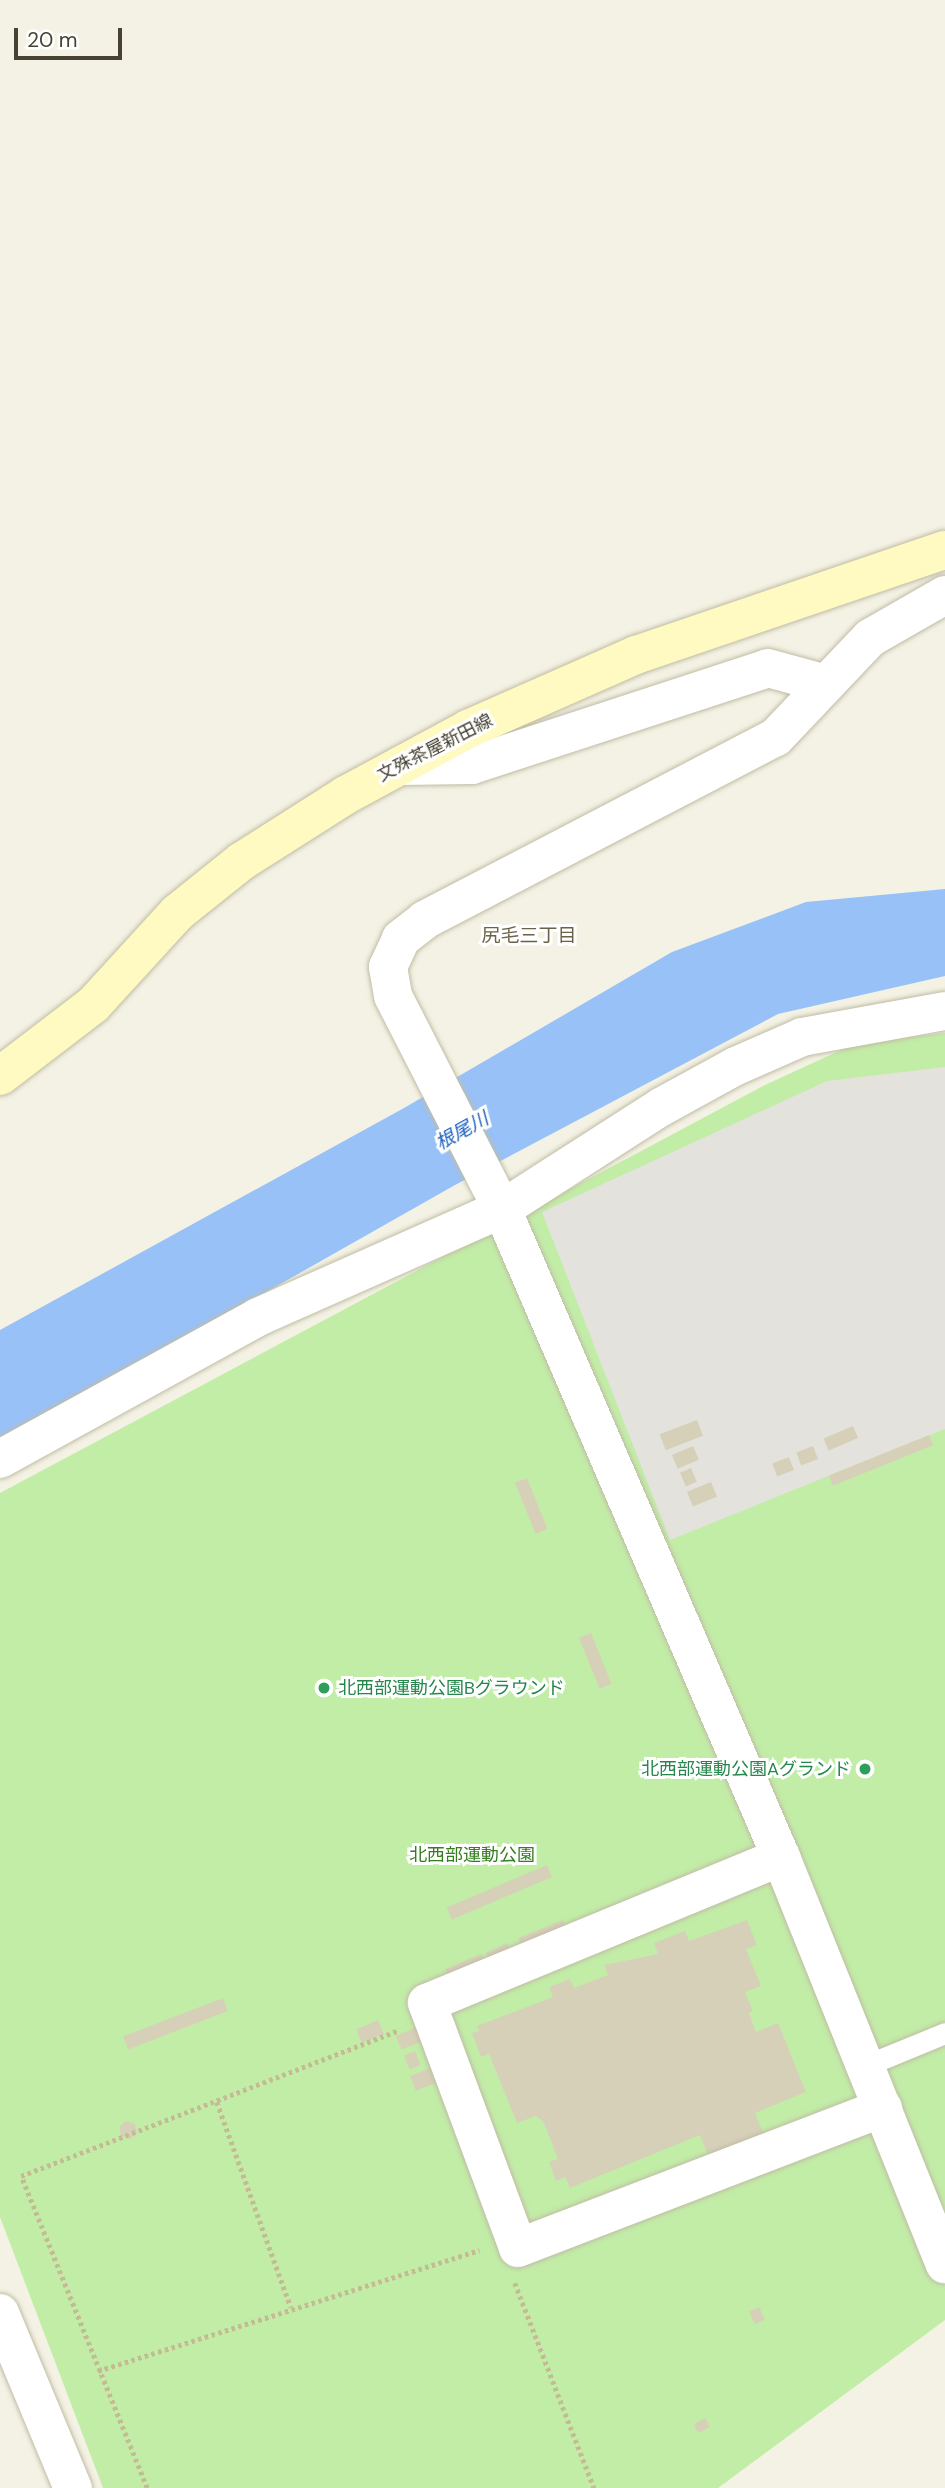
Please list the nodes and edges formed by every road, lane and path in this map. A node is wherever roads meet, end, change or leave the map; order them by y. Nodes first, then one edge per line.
1 (945, 550) edge
2 (945, 595) edge
3 (823, 682) junction
4 (400, 766) junction
5 (945, 1011) edge
6 (0, 1076) edge
7 (502, 1209) junction
8 (0, 1459) edge
9 (781, 1857) junction
10 (396, 2029) dead end
11 (945, 2033) edge
12 (867, 2065) junction
13 (217, 2102) junction
14 (883, 2108) junction
15 (487, 2248) dead end
16 (945, 2263) edge
17 (291, 2307) junction
18 (0, 2313) edge
19 (10, 2367) edge
20 (98, 2371) junction
21 (73, 2488) edge
22 (148, 2488) edge

1 - 4 main road, 文殊茶屋新田線
2 - 3 street
3 - 4 street
3 - 7 street
4 - 6 main road, 文殊茶屋新田線
5 - 7 street
7 - 8 street
7 - 9 street
9 - 12 street
9 - 14 street
10 - 13 path
11 - 12 lane
12 - 14 street
13 - 17 path
13 - 20 path
14 - 16 street
15 - 17 path
17 - 20 path
18 - 19 street
19 - 21 street
20 - 22 path

